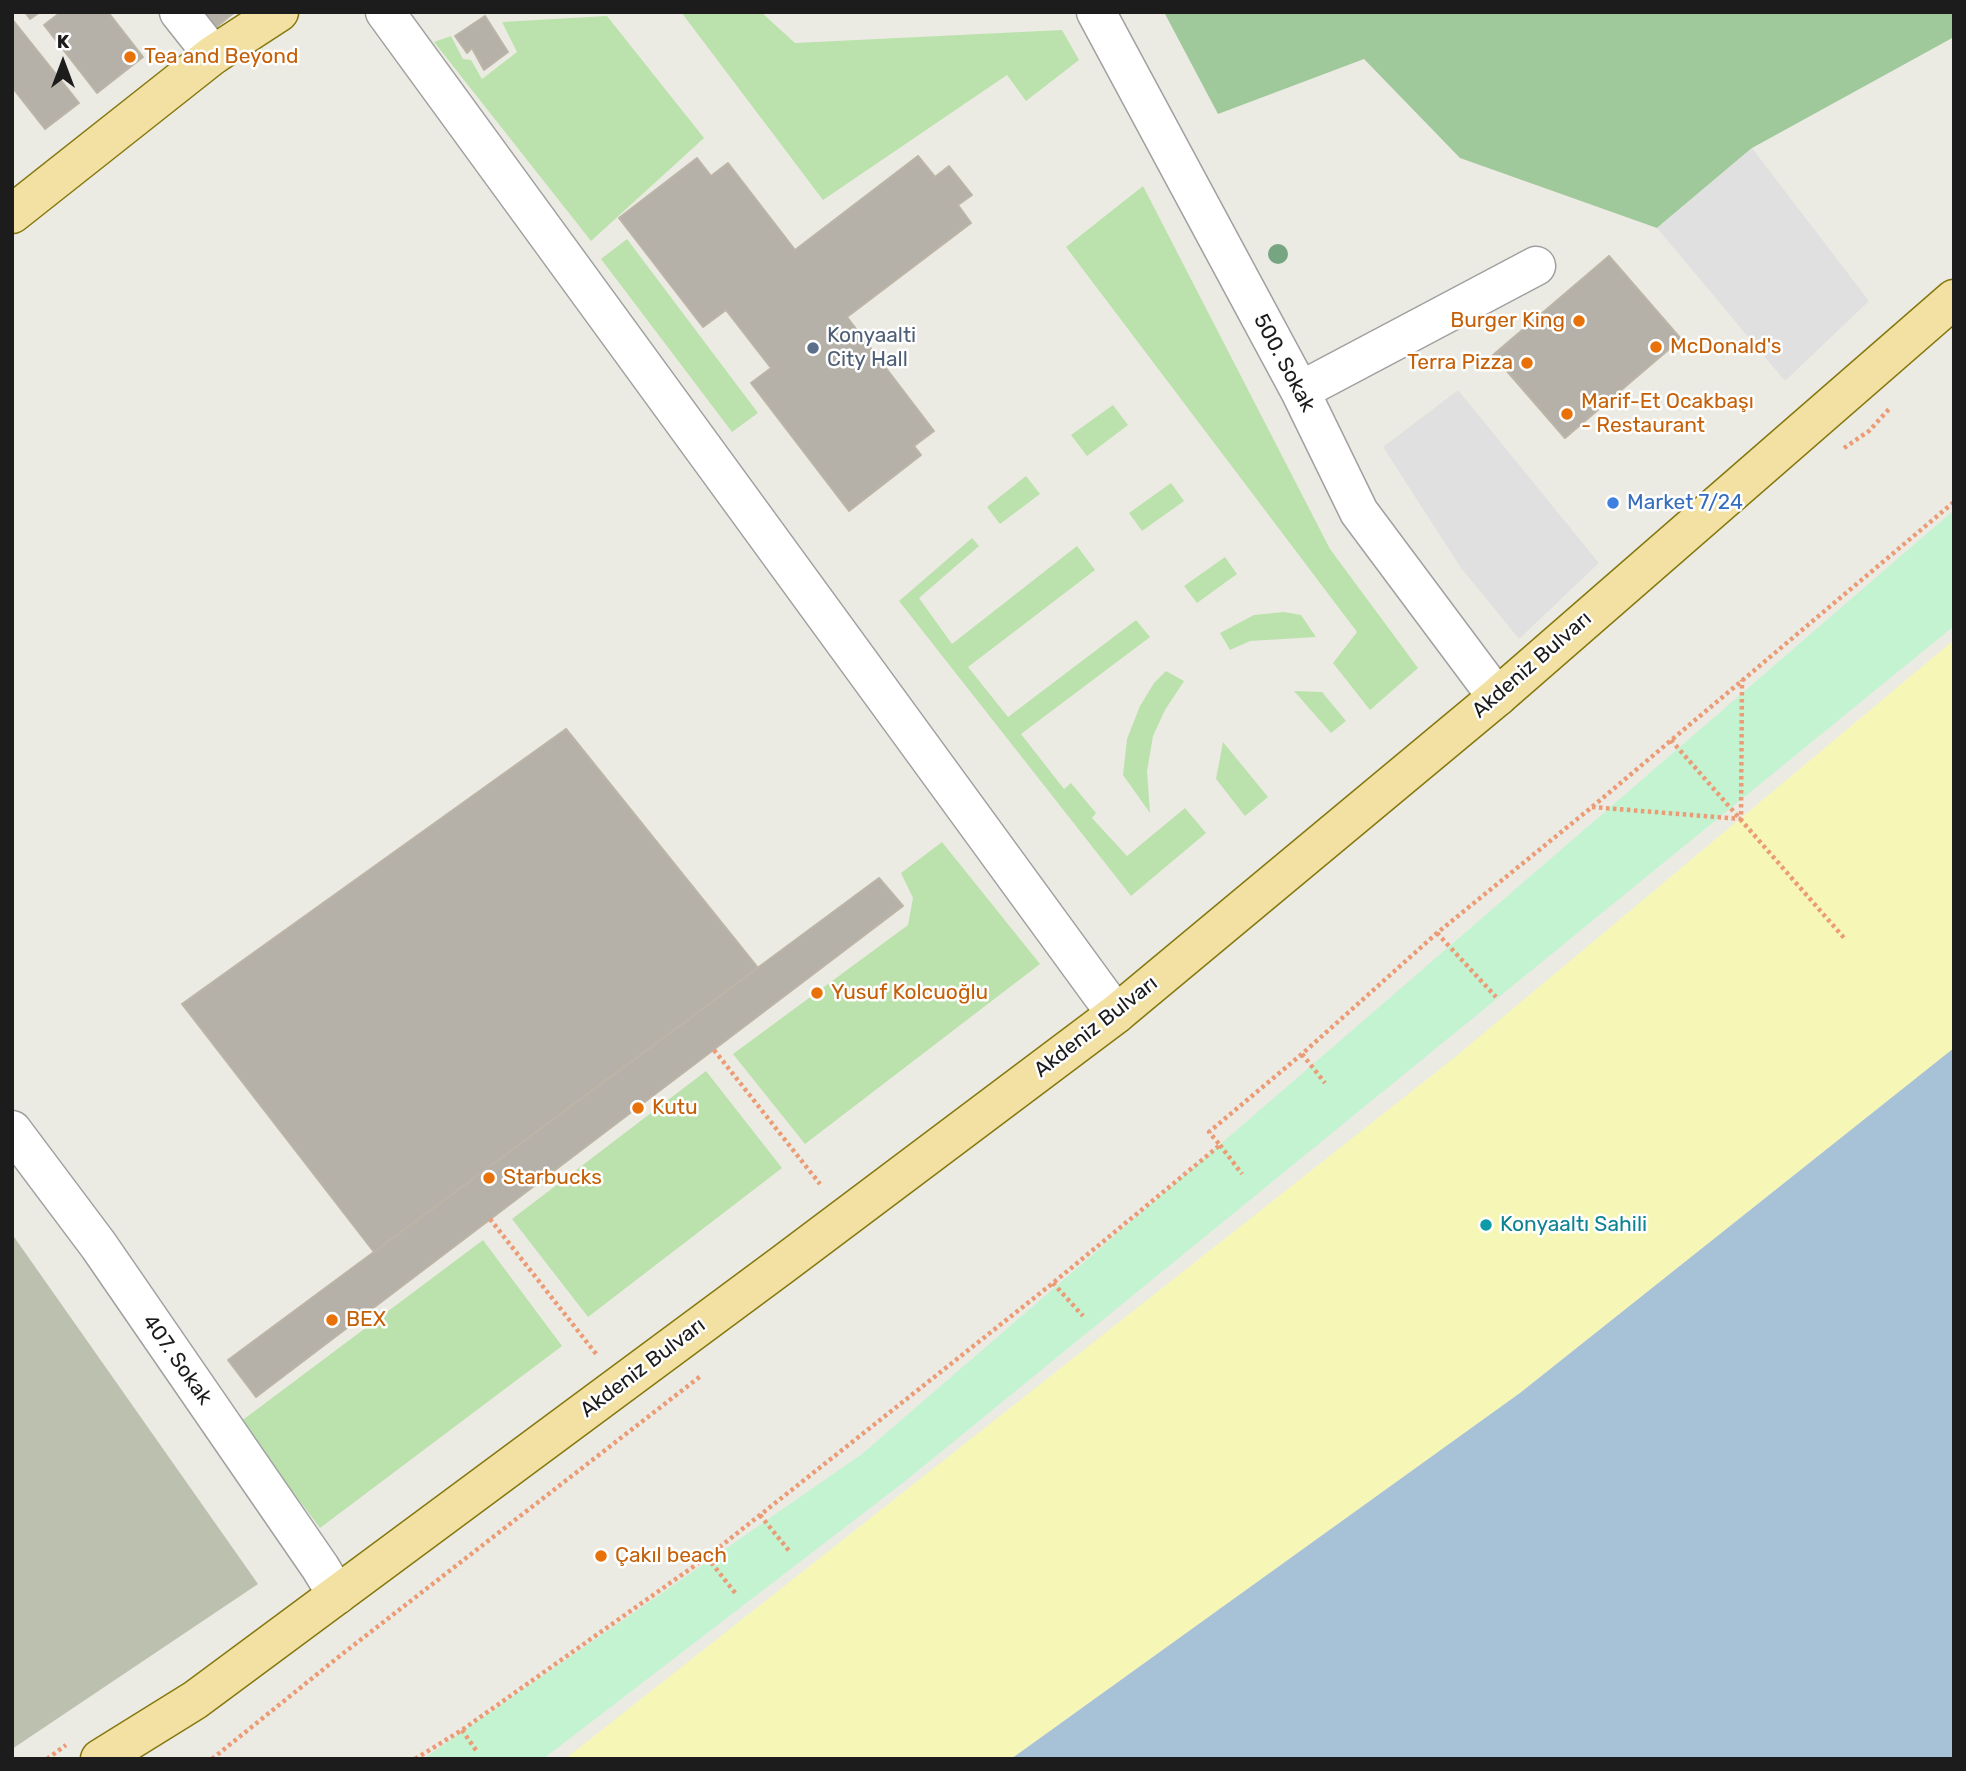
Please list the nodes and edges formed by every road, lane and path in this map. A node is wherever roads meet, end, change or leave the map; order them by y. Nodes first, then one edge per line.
1 (179, 12) edge
2 (279, 12) edge
3 (385, 12) edge
4 (1096, 12) edge
5 (213, 55) junction
6 (12, 214) edge
7 (1536, 266) dead end
8 (1954, 299) edge
9 (1300, 391) junction
10 (1954, 502) edge
11 (1742, 680) junction
12 (1497, 697) junction
13 (1671, 740) junction
14 (1591, 807) junction
15 (1741, 819) junction
16 (1437, 933) junction
17 (1845, 939) dead end
18 (1496, 997) dead end
19 (1116, 1014) junction
20 (714, 1050) dead end
21 (1302, 1054) junction
22 (1325, 1083) dead end
23 (12, 1130) edge
24 (1220, 1145) junction
25 (1242, 1174) dead end
26 (820, 1184) dead end
27 (490, 1219) dead end
28 (1053, 1283) junction
29 (1083, 1316) dead end
30 (597, 1355) dead end
31 (760, 1515) junction
32 (790, 1552) dead end
33 (707, 1557) junction
34 (736, 1594) dead end
35 (337, 1595) junction
36 (195, 1700) junction
37 (462, 1730) junction
38 (478, 1753) dead end
39 (100, 1759) edge
40 (138, 1759) edge
41 (415, 1759) edge

1 - 5 street
2 - 5 main road
3 - 19 street
4 - 9 street, 500. Sokak
5 - 6 main road
7 - 9 street
8 - 12 main road, Akdeniz Bulvarı
9 - 12 street, 500. Sokak
10 - 11 path
11 - 13 path
11 - 15 path
12 - 19 main road, Akdeniz Bulvarı
13 - 14 path
13 - 15 path
14 - 15 path
14 - 16 path
15 - 17 path
16 - 18 path
16 - 21 path
19 - 35 main road, Akdeniz Bulvarı
20 - 26 path
21 - 22 path
21 - 24 path
23 - 35 street, 407. Sokak
24 - 25 path
24 - 28 path
27 - 30 path
28 - 29 path
28 - 31 path
31 - 32 path
31 - 33 path
33 - 34 path
33 - 37 path
35 - 36 main road, Akdeniz Bulvarı
36 - 39 main road, Akdeniz Bulvarı
36 - 40 main road, Akdeniz Bulvarı
37 - 38 path
37 - 41 path

